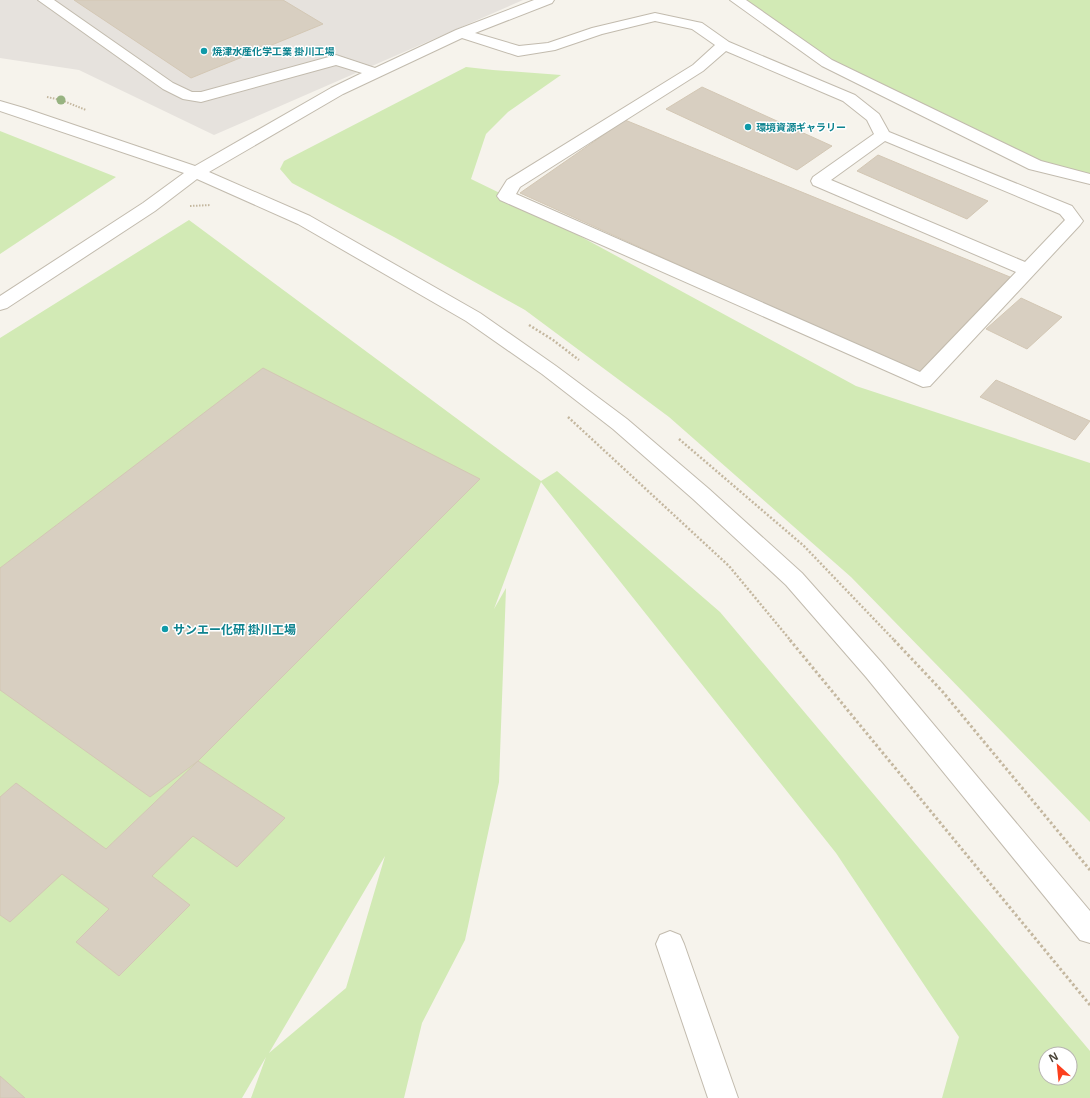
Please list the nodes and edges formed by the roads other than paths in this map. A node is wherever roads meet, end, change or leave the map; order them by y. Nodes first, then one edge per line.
1 (45, 0) edge
2 (547, 0) edge
3 (737, 0) edge
4 (461, 32) junction
5 (724, 45) junction
6 (376, 73) junction
7 (0, 106) edge
8 (883, 135) junction
9 (196, 172) junction
10 (1090, 179) edge
11 (1028, 270) junction
12 (0, 304) edge
13 (1090, 931) edge
14 (670, 944) dead end
15 (723, 1098) edge

1 - 6 street
2 - 4 street
3 - 10 street
4 - 5 street
4 - 6 street
5 - 8 street
5 - 11 street
6 - 9 street
7 - 9 street
8 - 11 street
8 - 11 street
9 - 12 street
9 - 13 street
14 - 15 street

